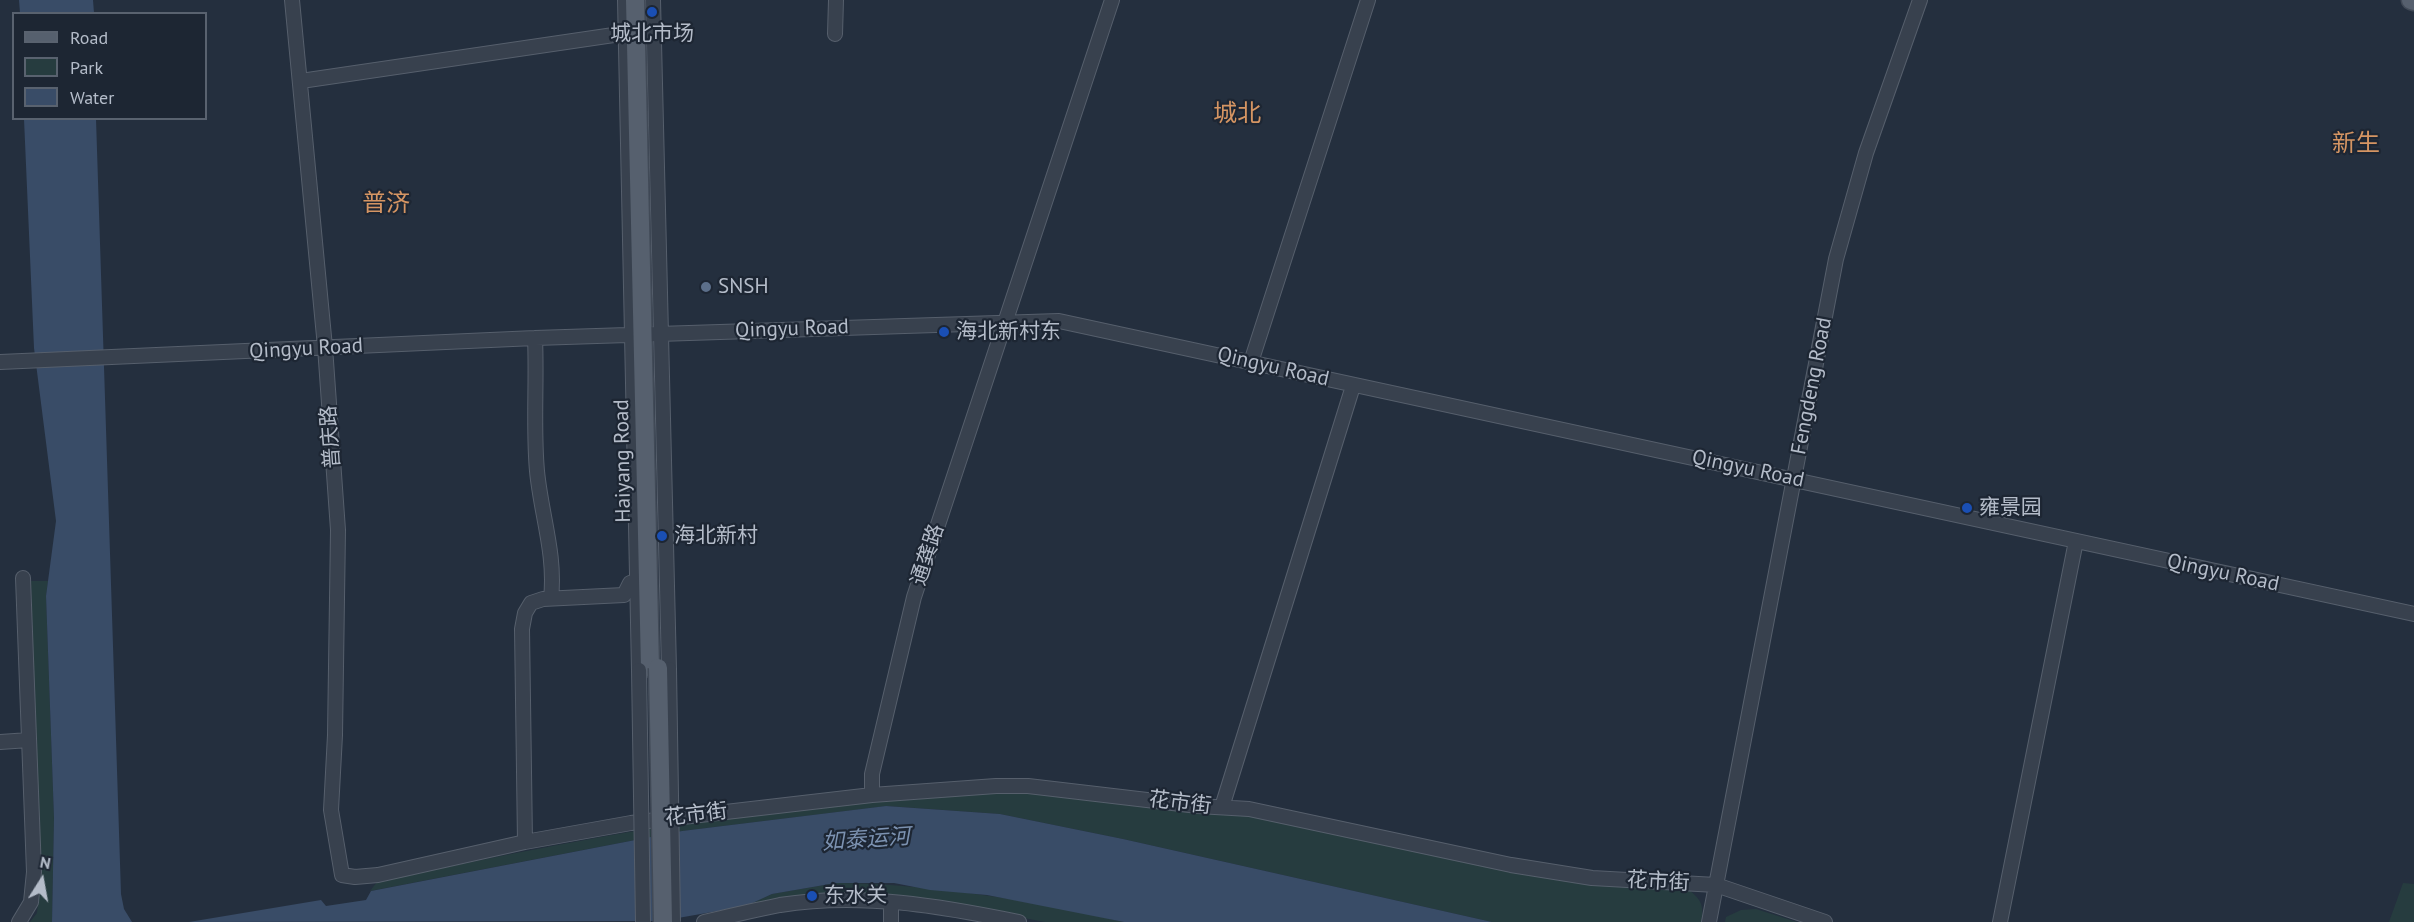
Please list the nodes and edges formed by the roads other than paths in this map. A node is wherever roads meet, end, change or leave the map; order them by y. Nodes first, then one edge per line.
1 (292, 0) edge
2 (625, 0) edge
3 (635, 0) edge
4 (644, 0) edge
5 (653, 0) edge
6 (836, 0) edge
7 (1112, 0) edge
8 (1368, 0) edge
9 (1920, 0) edge
10 (631, 32) junction
11 (835, 34) dead end
12 (301, 81) junction
13 (1005, 321) junction
14 (647, 335) junction
15 (535, 338) junction
16 (325, 347) junction
17 (0, 362) edge
18 (1251, 362) junction
19 (1353, 386) junction
20 (1795, 479) junction
21 (2076, 541) junction
22 (23, 578) dead end
23 (651, 579) junction
24 (551, 598) junction
25 (2414, 614) edge
26 (654, 669) junction
27 (29, 740) junction
28 (0, 742) edge
29 (872, 795) junction
30 (1222, 807) junction
31 (525, 842) junction
32 (342, 875) joint
33 (1716, 885) junction
34 (891, 902) junction
35 (19, 922) edge
36 (643, 922) edge
37 (654, 922) edge
38 (663, 922) edge
39 (673, 922) edge
40 (704, 922) edge
41 (891, 922) edge
42 (1019, 922) edge
43 (1709, 922) edge
44 (1825, 922) edge
45 (2000, 922) edge

1 - 12 street, 普庆路
2 - 10 street
3 - 10 main road, Haiyang Road
4 - 14 main road, Haiyang Road
5 - 14 street
6 - 11 street
7 - 13 street, 通龚路
8 - 18 street
9 - 20 street, Fengdeng Road
10 - 12 street
10 - 14 main road, Haiyang Road
12 - 16 street, 普庆路
13 - 14 street, Qingyu Road
13 - 18 street, Qingyu Road
13 - 29 street, 通龚路
14 - 15 street, Qingyu Road
14 - 23 main road, Haiyang Road
15 - 16 street, Qingyu Road
15 - 24 street
16 - 17 street, Qingyu Road
16 - 32 street, 普庆路
18 - 19 street, Qingyu Road
19 - 20 street, Qingyu Road
19 - 30 street
20 - 21 street, Qingyu Road
20 - 33 street, Fengdeng Road
21 - 25 street, Qingyu Road
21 - 45 street
22 - 27 street
23 - 24 street
23 - 26 main road, Haiyang Road
24 - 31 street
26 - 36 street, bridge
26 - 37 main road, Haiyang Road
26 - 38 main road, Haiyang Road, bridge
26 - 39 street, bridge
27 - 28 street
27 - 35 street
29 - 30 street, 花市街
29 - 31 street, 花市街
30 - 33 street, 花市街
31 - 32 street, 花市街
33 - 43 street, Fengdeng Road
33 - 44 street, 花市街
34 - 40 street
34 - 41 street
34 - 42 street

